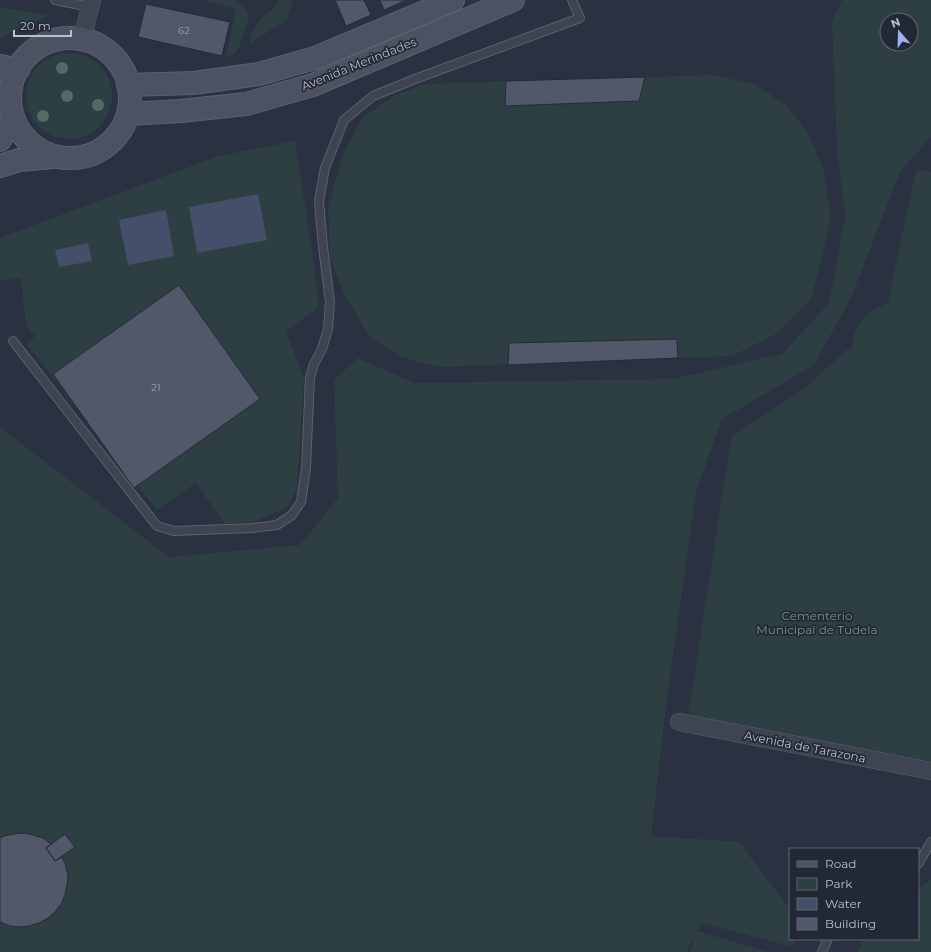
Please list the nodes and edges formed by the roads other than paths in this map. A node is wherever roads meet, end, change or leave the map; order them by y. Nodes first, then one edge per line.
1 (55, 0) edge
2 (453, 0) edge
3 (513, 0) edge
4 (572, 0) edge
5 (91, 4) edge
6 (82, 39) junction
7 (9, 68) edge
8 (128, 85) junction
9 (8, 104) edge
10 (128, 114) junction
11 (0, 140) edge
12 (53, 157) junction
13 (0, 166) edge
14 (13, 341) dead end
15 (679, 722) dead end
16 (931, 771) edge
17 (931, 842) edge
18 (919, 862) edge
19 (828, 940) edge
20 (822, 952) edge

1 - 5 lane
2 - 8 main road, Avenida Merindades
3 - 10 main road, Avenida Merindades
4 - 14 lane
5 - 6 street
6 - 7 main road
6 - 8 main road
7 - 9 main road
8 - 10 main road
9 - 11 main road
9 - 12 main road
10 - 12 main road
12 - 13 main road
15 - 16 street, Avenida de Tarazona
17 - 18 lane
19 - 20 lane

